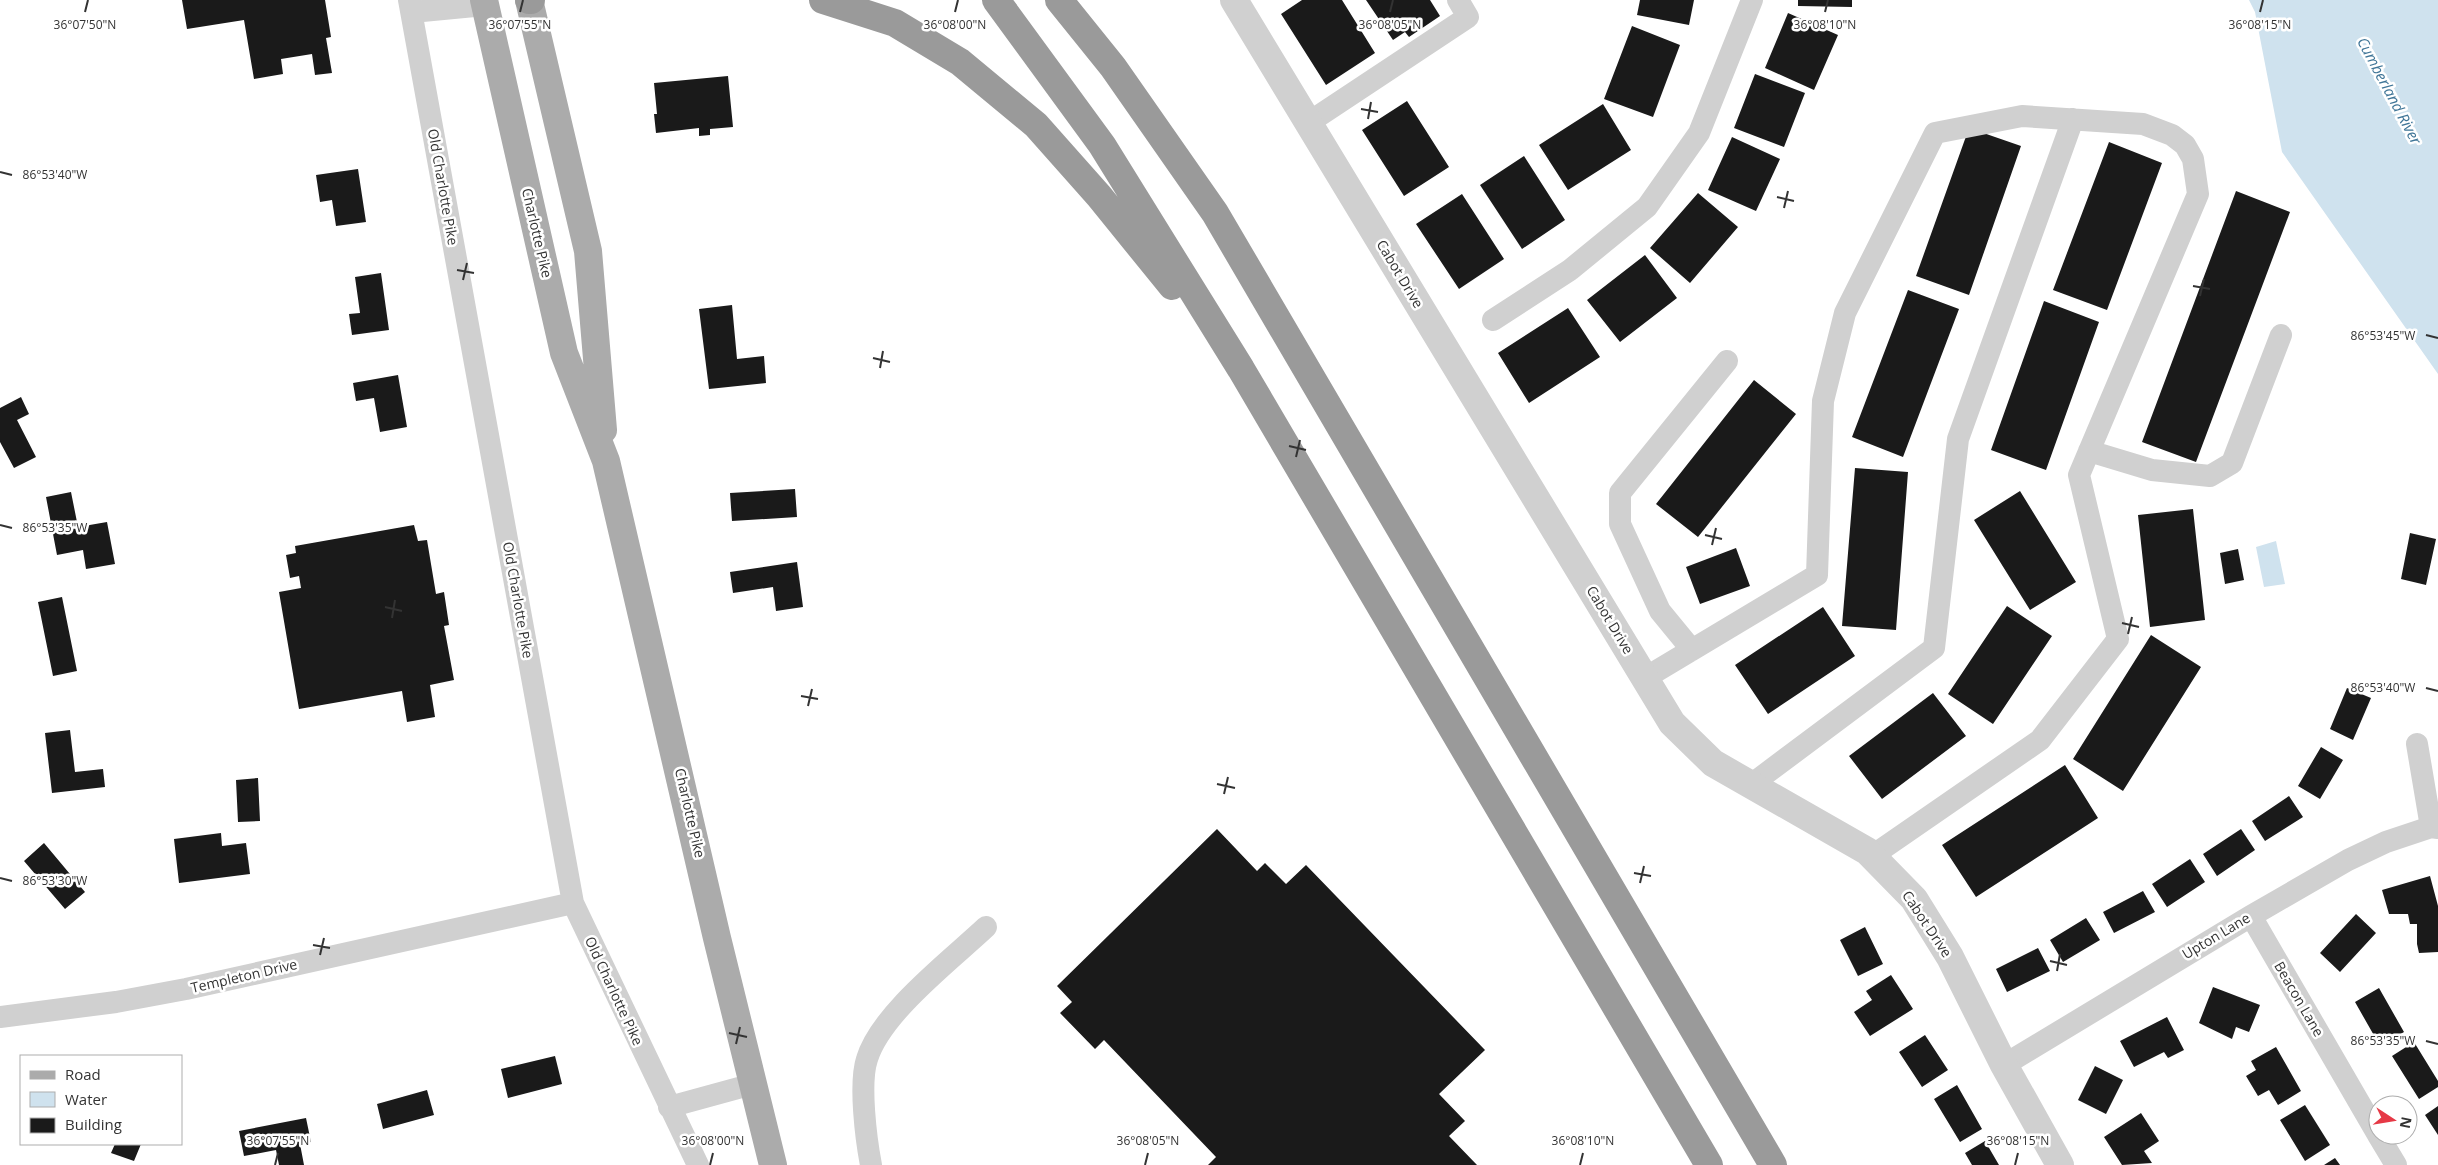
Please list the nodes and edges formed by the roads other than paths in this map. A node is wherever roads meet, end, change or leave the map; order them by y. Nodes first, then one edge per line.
1 (530, 0) edge
2 (823, 0) edge
3 (996, 0) edge
4 (1059, 0) edge
5 (1077, 0) edge
6 (1234, 0) edge
7 (1458, 0) edge
8 (1752, 0) edge
9 (485, 2) edge
10 (410, 6) edge
11 (1113, 67) junction
12 (2073, 119) junction
13 (1308, 123) junction
14 (1493, 320) dead end
15 (2281, 335) dead end
16 (1726, 361) dead end
17 (1241, 370) junction
18 (2089, 451) junction
19 (606, 461) junction
20 (1692, 650) junction
21 (1645, 678) junction
22 (2417, 744) dead end
23 (1752, 784) junction
24 (2434, 827) edge
25 (1872, 856) junction
26 (573, 903) junction
27 (2251, 916) junction
28 (986, 927) dead end
29 (0, 1017) edge
30 (2004, 1065) junction
31 (753, 1084) junction
32 (669, 1107) junction
33 (2368, 1118) edge
34 (2384, 1145) edge
35 (698, 1165) edge
36 (773, 1165) edge
37 (870, 1165) edge
38 (1709, 1165) edge
39 (1773, 1165) edge
40 (2060, 1165) edge
41 (2396, 1165) edge

1 - 9 main road
1 - 19 main road, Charlotte Pike
2 - 17 highway
3 - 17 highway
4 - 11 highway
5 - 11 highway
6 - 13 street, Cabot Drive
7 - 13 street
8 - 14 street
9 - 10 street
9 - 19 main road, Charlotte Pike
10 - 26 street, Old Charlotte Pike
11 - 39 highway
12 - 18 street
12 - 20 street
12 - 23 street
13 - 21 street, Cabot Drive
15 - 18 street
16 - 20 street
17 - 38 highway
18 - 25 street
19 - 31 main road, Charlotte Pike
20 - 21 street
21 - 23 street, Cabot Drive
22 - 24 street
23 - 25 street, Cabot Drive
24 - 27 street, Upton Lane
25 - 30 street, Cabot Drive
26 - 29 street, Templeton Drive
26 - 32 street, Old Charlotte Pike
27 - 30 street, Upton Lane
27 - 33 street, Beacon Lane
28 - 37 street
30 - 40 street, Cabot Drive
31 - 32 street
31 - 36 main road, Charlotte Pike
32 - 35 street, Old Charlotte Pike
34 - 41 street, Beacon Lane

